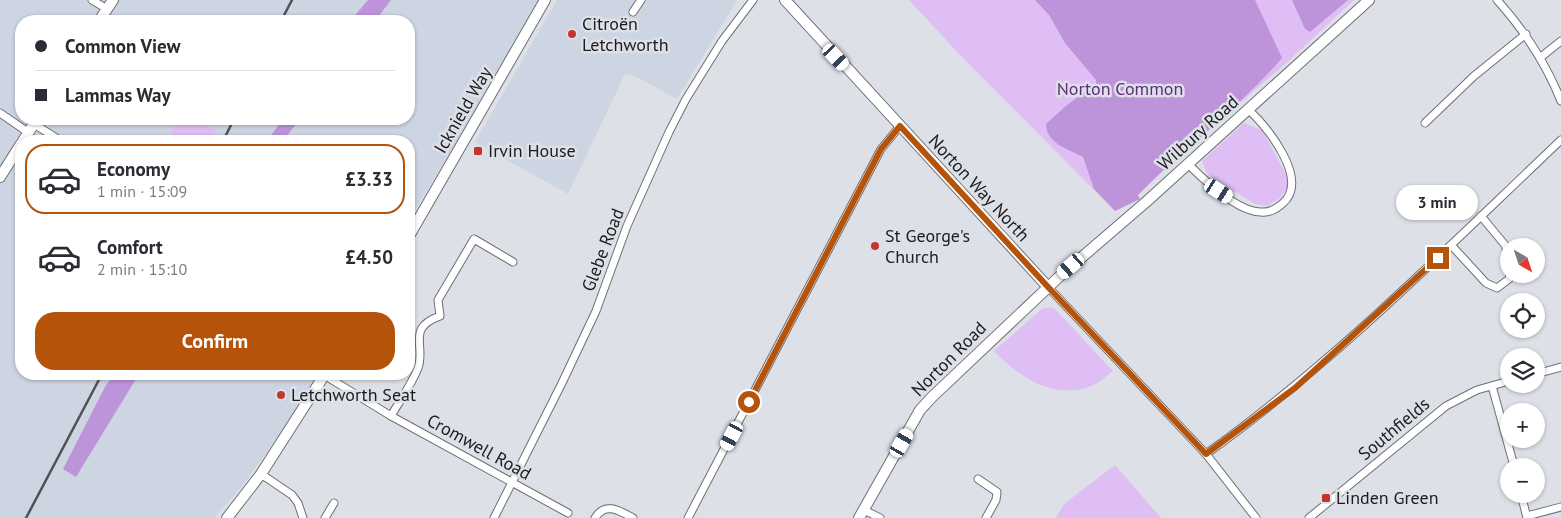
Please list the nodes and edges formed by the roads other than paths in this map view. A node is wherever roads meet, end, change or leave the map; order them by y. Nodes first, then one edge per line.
1 (92, 0) edge
2 (546, 0) edge
3 (640, 0) edge
4 (753, 0) edge
5 (785, 0) edge
6 (1369, 0) edge
7 (1497, 0) edge
8 (110, 5) edge
9 (633, 12) dead end
10 (1526, 34) junction
11 (1561, 41) edge
12 (1541, 57) junction
13 (1561, 100) edge
14 (1248, 109) junction
15 (0, 113) edge
16 (15, 123) edge
17 (1425, 123) dead end
18 (18, 125) edge
19 (900, 126) junction
20 (29, 132) edge
21 (1561, 140) edge
22 (15, 154) edge
23 (1188, 164) junction
24 (0, 177) edge
25 (1481, 216) junction
26 (415, 226) edge
27 (1500, 239) edge
28 (1452, 246) junction
29 (513, 262) dead end
30 (1504, 283) edge
31 (1048, 287) junction
32 (1561, 367) edge
33 (1545, 371) edge
34 (415, 373) edge
35 (320, 380) edge
36 (334, 380) edge
37 (411, 380) edge
38 (1500, 384) edge
39 (1492, 386) junction
40 (391, 416) junction
41 (1206, 454) junction
42 (1512, 458) edge
43 (261, 474) junction
44 (978, 479) dead end
45 (512, 484) junction
46 (334, 503) dead end
47 (1523, 503) edge
48 (1561, 507) edge
49 (568, 513) dead end
50 (862, 514) edge
51 (1527, 517) edge
52 (227, 518) edge
53 (303, 518) edge
54 (325, 518) edge
55 (494, 518) edge
56 (595, 518) edge
57 (634, 518) edge
58 (688, 518) edge
59 (880, 518) edge
60 (986, 518) edge
61 (1256, 518) edge
62 (1309, 518) edge

1 - 8 street
2 - 26 street, Icknield Way
3 - 9 street
4 - 45 street, Glebe Road
5 - 19 street, Norton Way North
6 - 14 street, Wilbury Road
7 - 10 street
10 - 12 street
10 - 17 street
11 - 12 street
12 - 13 street
14 - 23 street, Wilbury Road
14 - 23 street
15 - 16 street
18 - 20 street
19 - 31 street, Norton Way North
19 - 58 street
21 - 25 street
22 - 24 street
23 - 31 street, Wilbury Road
25 - 27 street
25 - 28 street
28 - 30 street
28 - 41 street
29 - 34 street
31 - 41 street
31 - 50 street, Norton Road
32 - 33 street
35 - 43 street
36 - 40 street, Cromwell Road
37 - 40 street
38 - 39 street, Southfields
39 - 42 street
39 - 62 street, Southfields
40 - 45 street, Cromwell Road
41 - 61 street
43 - 52 street
43 - 53 street
44 - 60 street
45 - 49 street, Cromwell Road
45 - 55 street, Glebe Road
46 - 54 street
47 - 51 street
48 - 51 street
50 - 59 street
56 - 57 street

